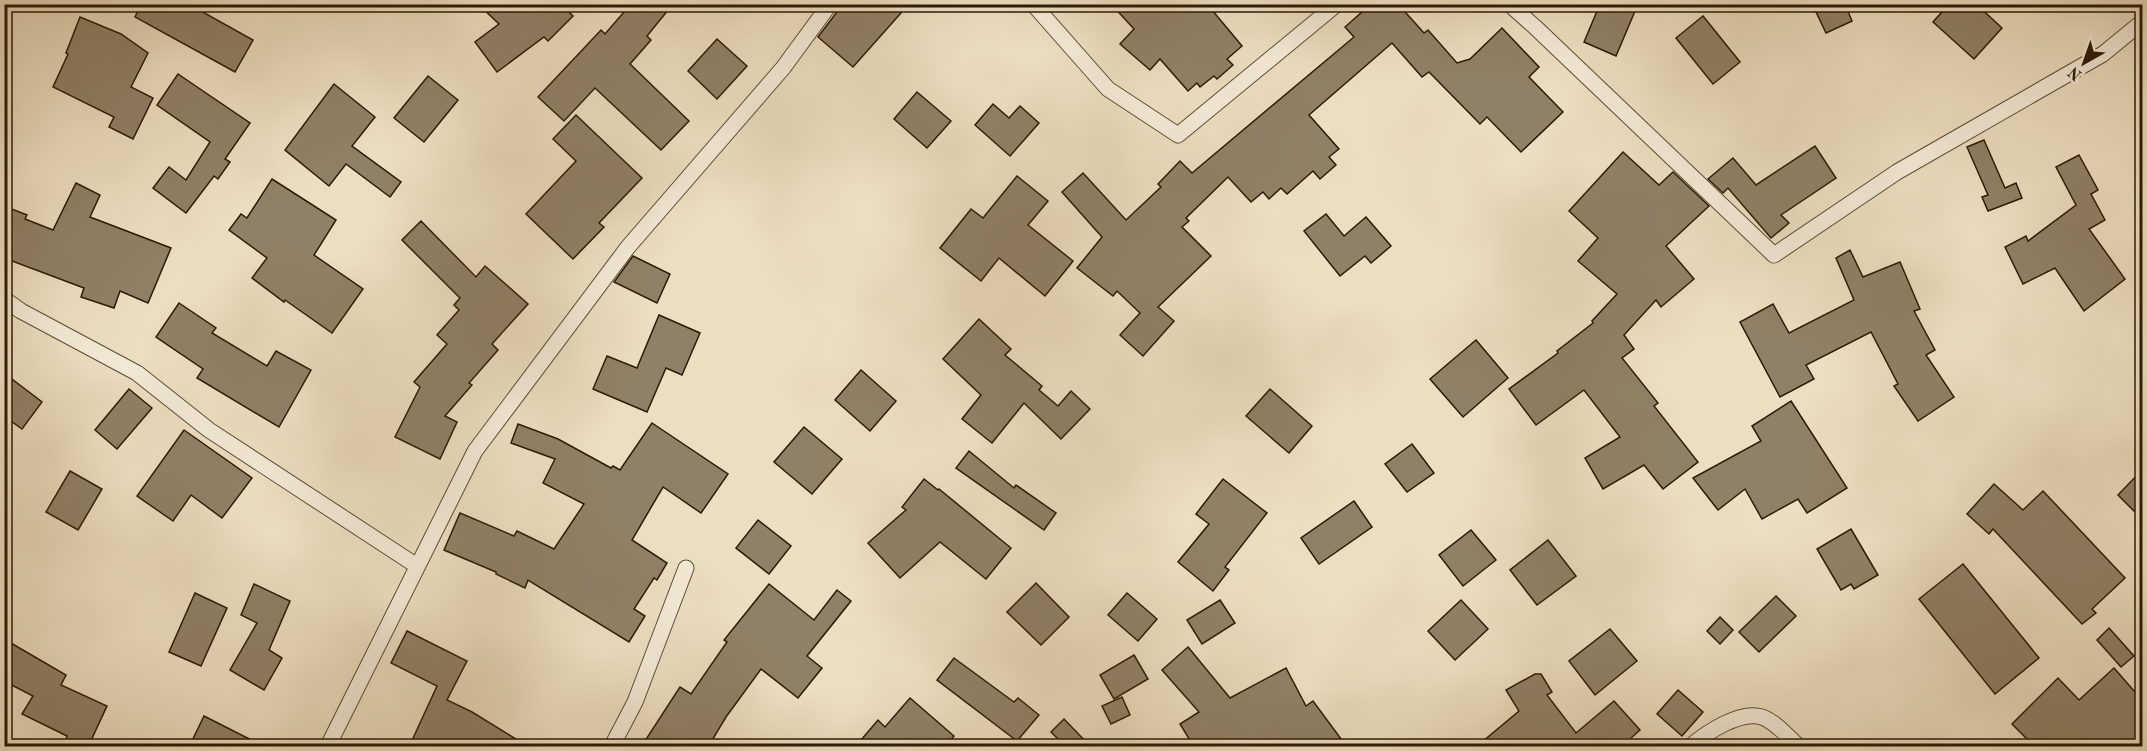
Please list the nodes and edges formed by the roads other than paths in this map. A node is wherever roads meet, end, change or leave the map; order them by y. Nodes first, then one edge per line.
1 (830, 4) edge
2 (1032, 4) edge
3 (1337, 4) edge
4 (1509, 4) edge
5 (2142, 22) edge
6 (4, 300) edge
7 (417, 566) junction
8 (686, 568) dead end
9 (328, 747) edge
10 (612, 747) edge
11 (1690, 747) edge
12 (1798, 747) edge

1 - 7 street
2 - 3 street
4 - 5 street
6 - 7 street
7 - 9 street
8 - 10 street
11 - 12 street

